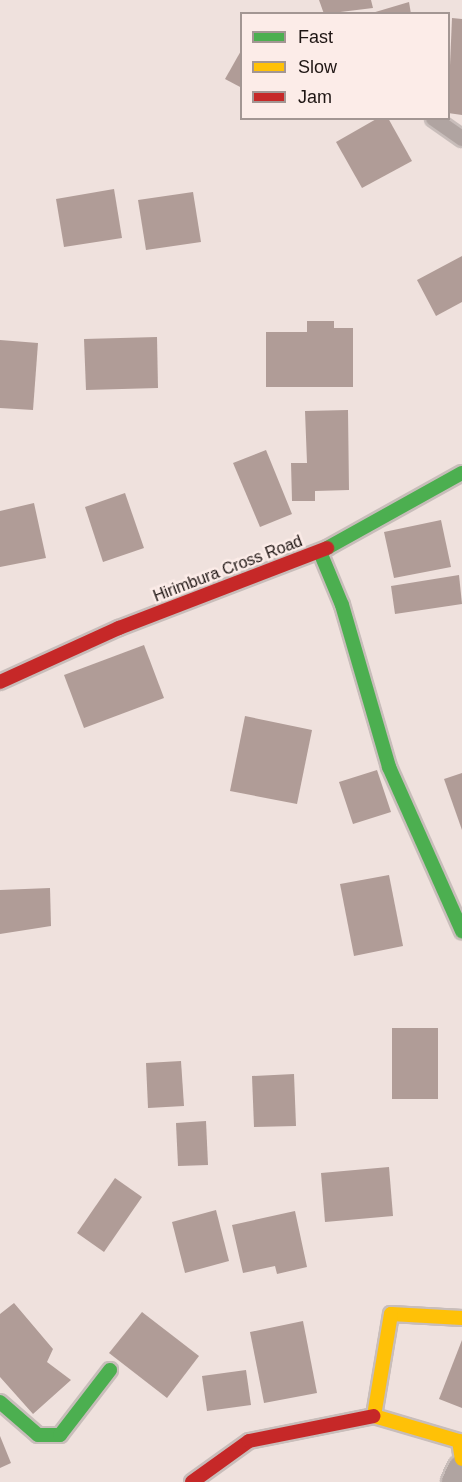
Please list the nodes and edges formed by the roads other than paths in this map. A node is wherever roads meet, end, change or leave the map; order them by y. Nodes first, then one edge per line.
1 (436, 120) edge
2 (462, 138) edge
3 (462, 473) edge
4 (320, 552) junction
5 (0, 682) edge
6 (462, 931) edge
7 (462, 1318) edge
8 (110, 1370) dead end
9 (0, 1402) edge
10 (374, 1416) junction
11 (462, 1459) edge
12 (462, 1469) edge
13 (192, 1482) edge
14 (456, 1482) edge

1 - 2 lane
3 - 4 street, Hirimbura Cross Road
4 - 5 street, Hirimbura Cross Road
4 - 6 street
7 - 10 street
8 - 9 street
10 - 11 street
10 - 13 street
12 - 14 street

